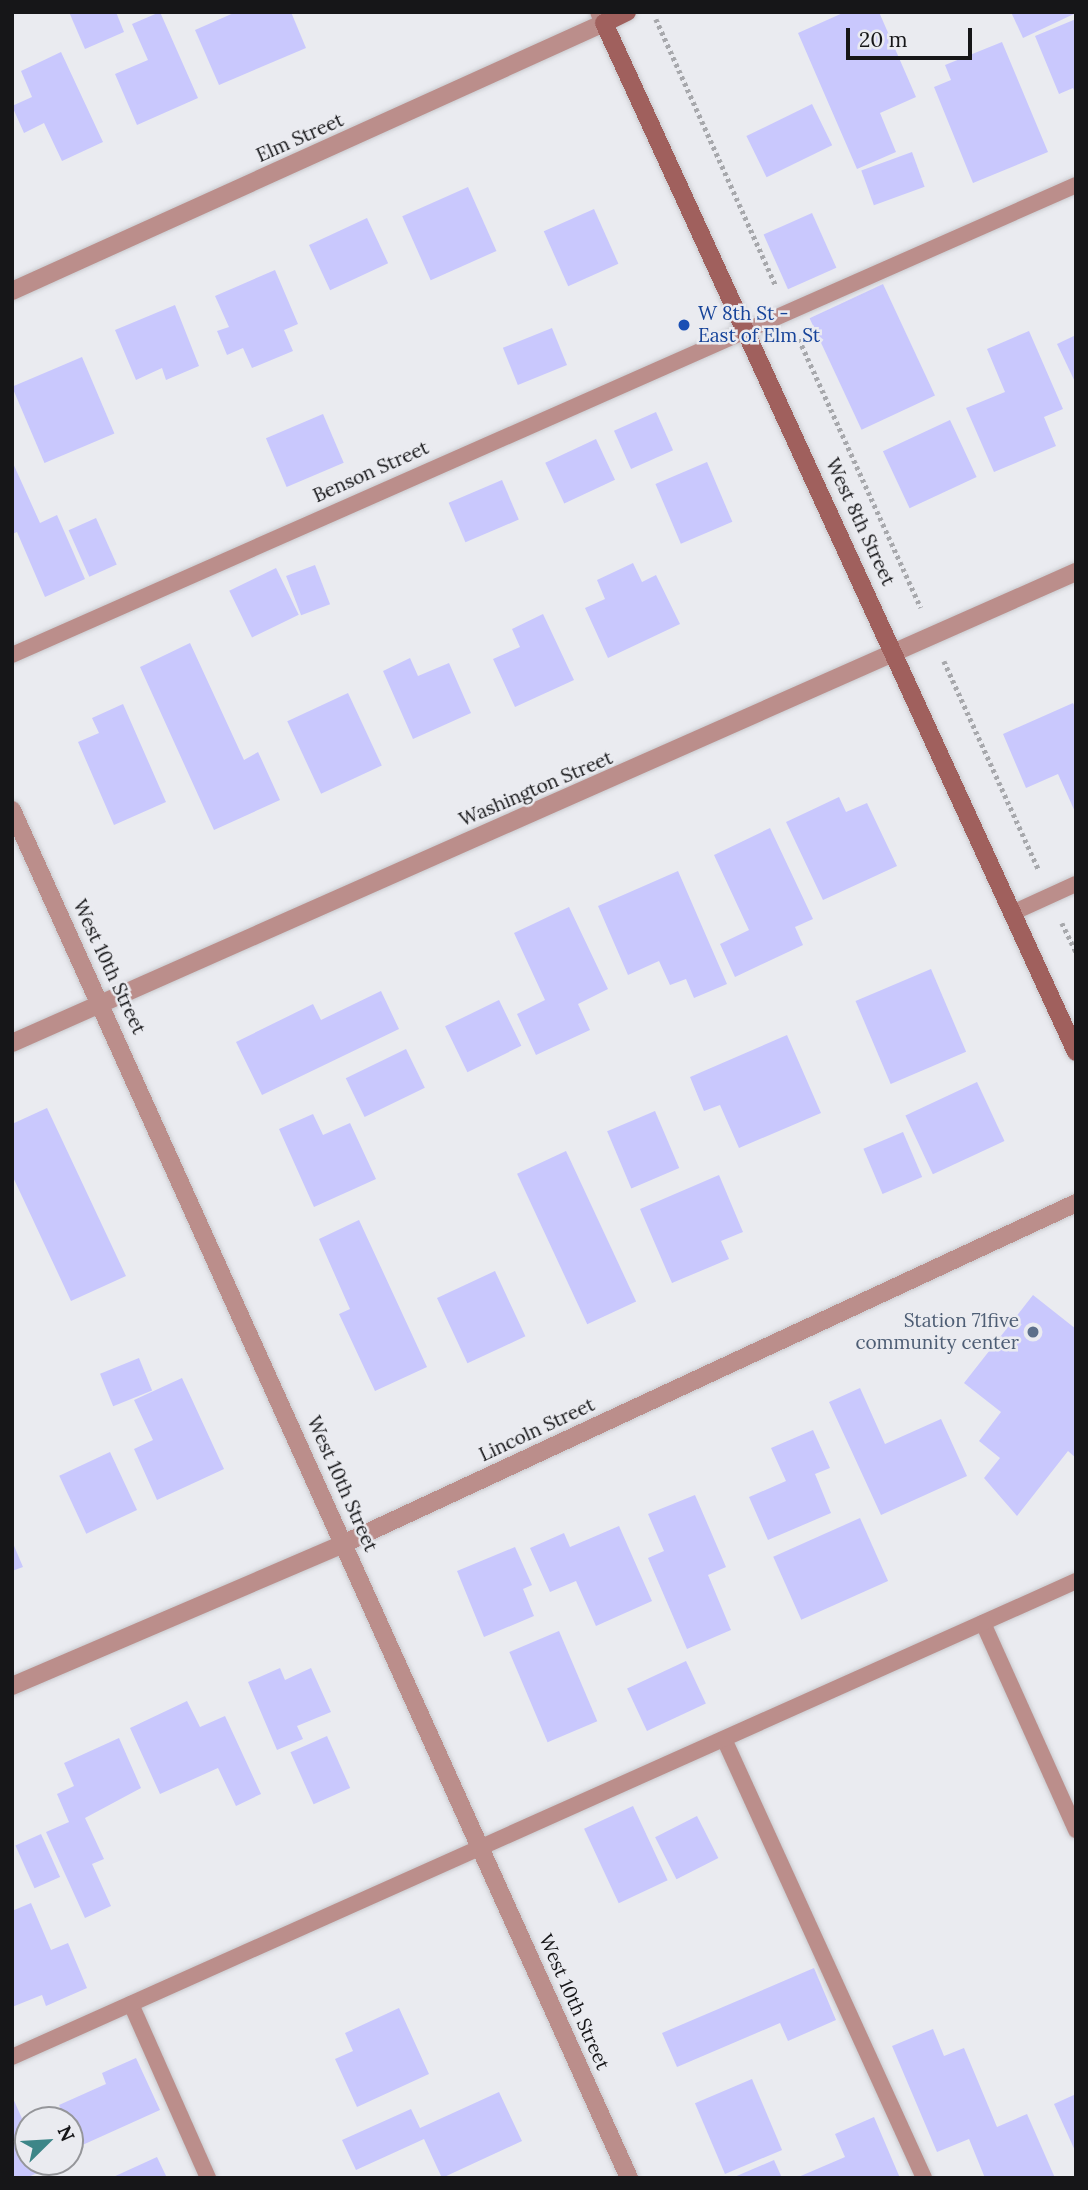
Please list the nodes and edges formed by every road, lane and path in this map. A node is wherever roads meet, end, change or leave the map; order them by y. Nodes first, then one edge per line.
1 (627, 12) edge
2 (652, 12) edge
3 (602, 18) edge
4 (1076, 185) edge
5 (12, 291) edge
6 (786, 309) junction
7 (746, 327) junction
8 (1076, 572) edge
9 (934, 638) junction
10 (12, 655) edge
11 (898, 655) junction
12 (12, 810) edge
13 (1076, 884) edge
14 (1050, 895) junction
15 (1012, 913) junction
16 (1076, 952) edge
17 (102, 1001) junction
18 (12, 1043) edge
19 (1076, 1052) edge
20 (1076, 1203) edge
21 (345, 1543) junction
22 (1076, 1581) edge
23 (983, 1623) junction
24 (12, 1686) edge
25 (724, 1739) junction
26 (1076, 1830) edge
27 (481, 1847) junction
28 (131, 2004) junction
29 (12, 2057) edge
30 (208, 2178) edge
31 (629, 2178) edge
32 (924, 2178) edge

1 - 3 main road
2 - 6 path
3 - 5 street, Elm Street
3 - 7 main road, West 8th Street
4 - 6 lane, Benson Street
6 - 7 lane, Benson Street
6 - 9 path
7 - 10 lane, Benson Street
7 - 11 main road, West 8th Street
8 - 9 street, Washington Street
9 - 11 street, Washington Street
9 - 14 path
11 - 15 main road, West 8th Street
11 - 17 street, Washington Street
12 - 17 street, West 10th Street
13 - 14 lane
14 - 15 lane
14 - 16 path
15 - 19 main road, West 8th Street
17 - 18 street, Washington Street
17 - 21 street, West 10th Street
20 - 21 street, Lincoln Street
21 - 24 street, Lincoln Street
21 - 27 street, West 10th Street
22 - 23 lane
23 - 25 lane
23 - 26 lane
25 - 27 lane
25 - 32 lane
27 - 28 lane
27 - 31 street, West 10th Street
28 - 29 lane
28 - 30 lane

